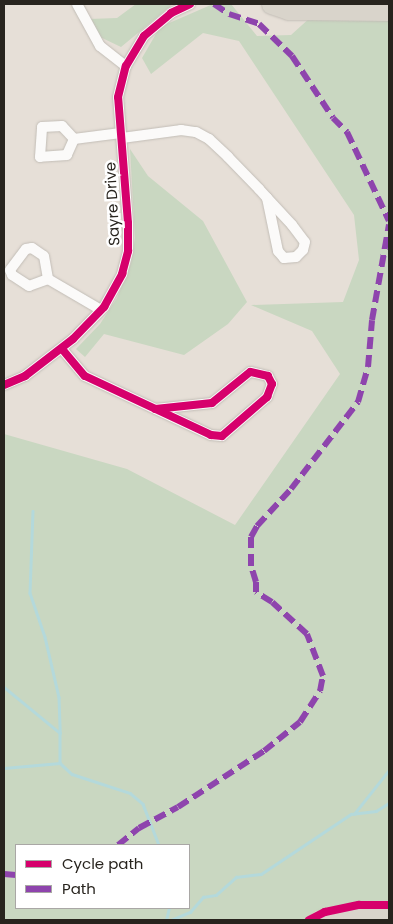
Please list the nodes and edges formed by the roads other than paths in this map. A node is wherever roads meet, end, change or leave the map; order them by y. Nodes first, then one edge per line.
1 (77, 4) edge
2 (190, 4) edge
3 (270, 4) edge
4 (303, 7) edge
5 (389, 11) edge
6 (126, 66) junction
7 (122, 135) junction
8 (74, 139) dead end
9 (268, 198) junction
10 (48, 279) dead end
11 (101, 310) junction
12 (62, 349) junction
13 (4, 385) edge
14 (155, 409) junction
15 (389, 912) edge
16 (322, 920) edge

1 - 6 street
2 - 6 street
3 - 4 highway
4 - 5 highway
6 - 7 street, Sayre Drive
7 - 8 street
7 - 9 street
7 - 11 street, Sayre Drive
9 - 9 street
10 - 11 street
11 - 12 street, Sayre Drive
12 - 13 street, Sayre Drive
12 - 14 street
14 - 14 street
15 - 16 highway

